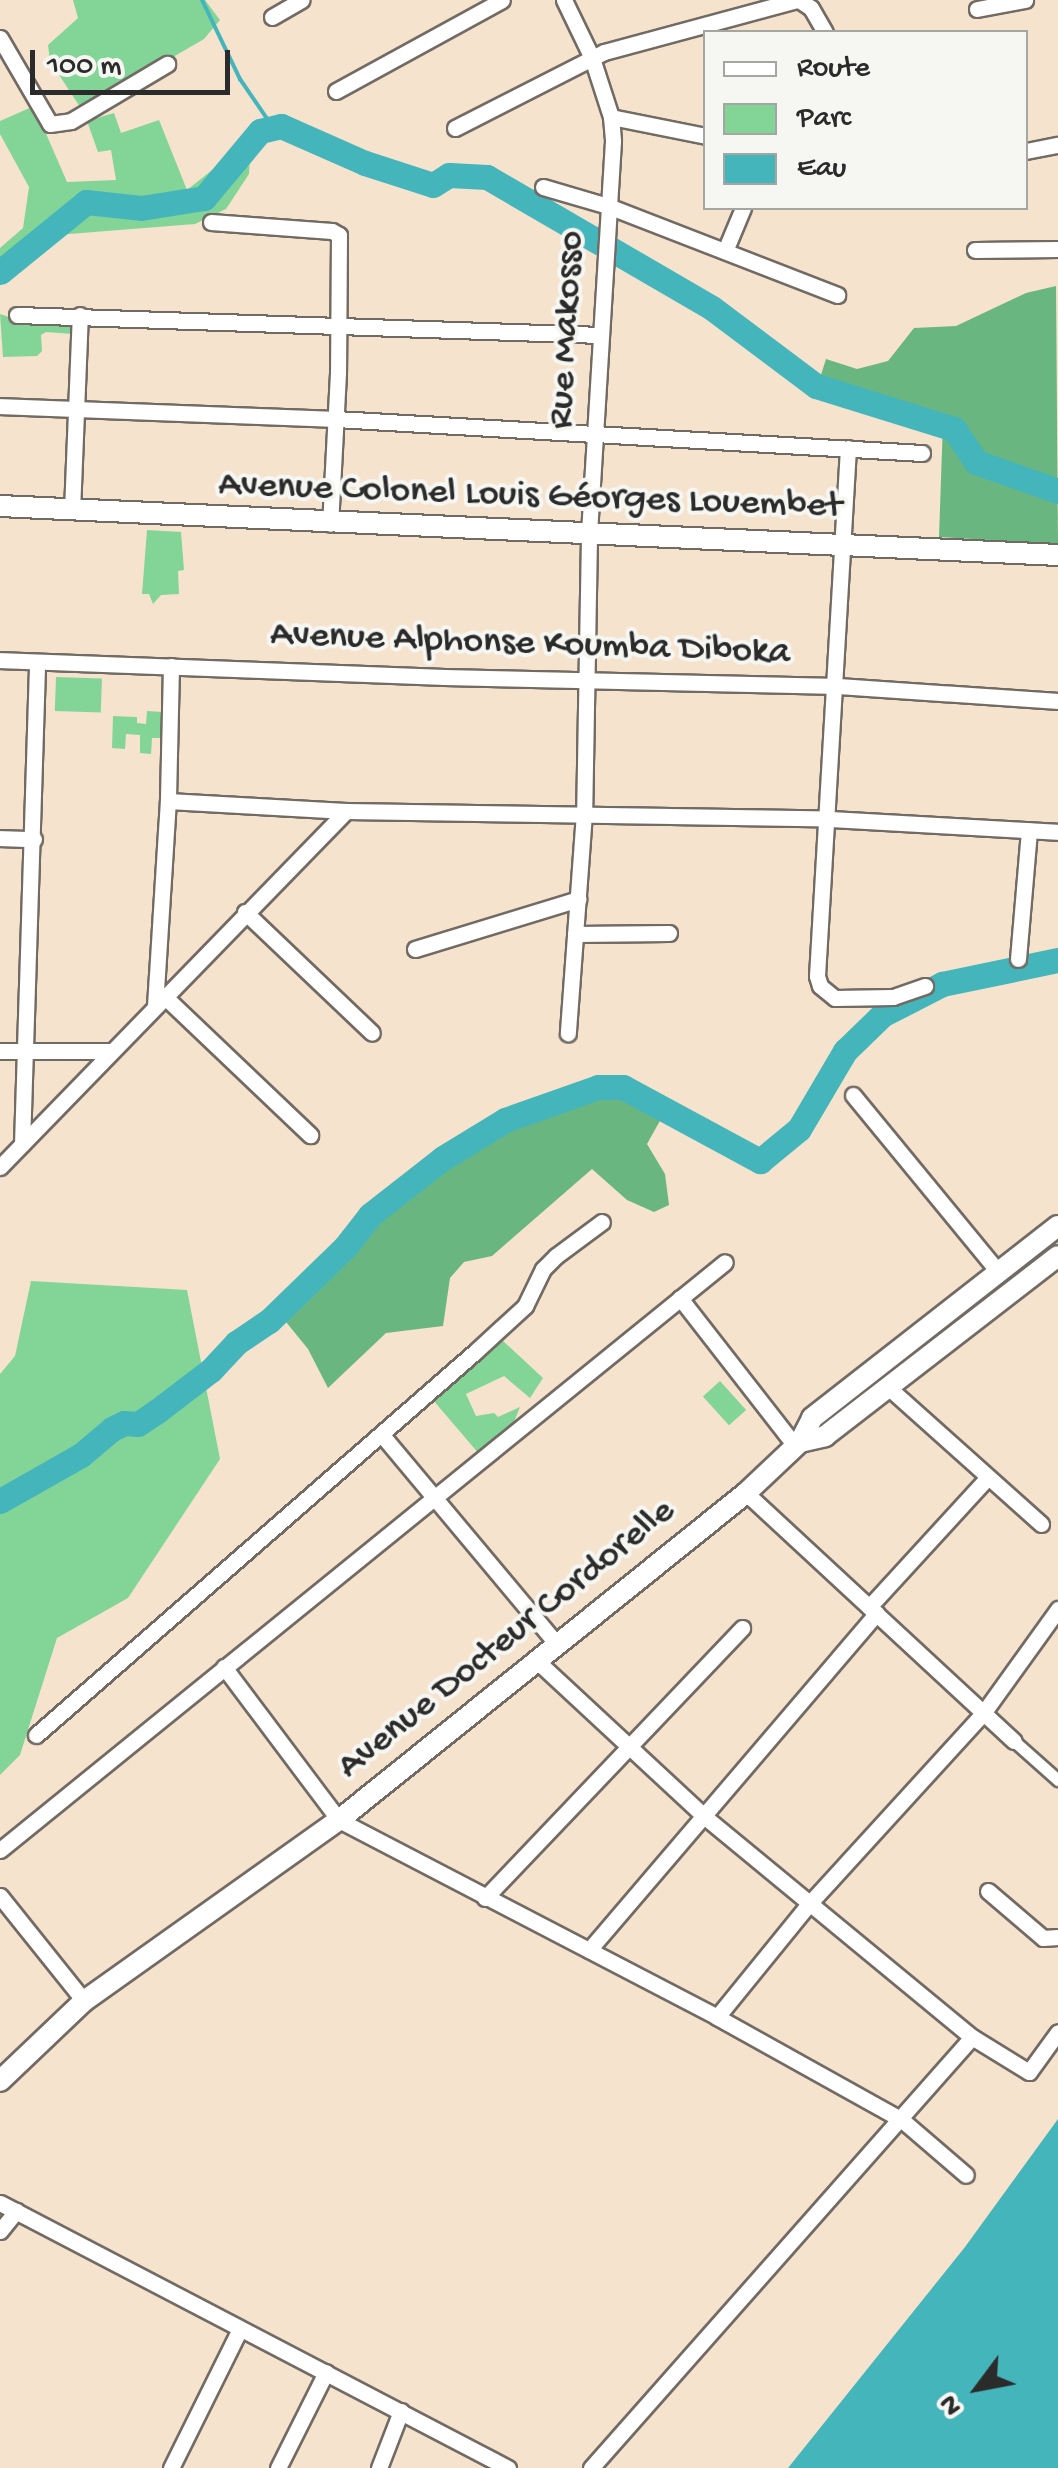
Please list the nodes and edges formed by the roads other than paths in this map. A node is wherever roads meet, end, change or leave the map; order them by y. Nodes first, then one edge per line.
1 (301, 0) edge
2 (502, 0) edge
3 (564, 0) edge
4 (798, 0) edge
5 (1025, 0) edge
6 (977, 9) dead end
7 (272, 17) dead end
8 (824, 30) edge
9 (0, 38) edge
10 (592, 58) junction
11 (167, 64) dead end
12 (336, 91) dead end
13 (611, 117) junction
14 (456, 128) dead end
15 (703, 135) edge
16 (1058, 145) edge
17 (1028, 151) edge
18 (543, 187) dead end
19 (608, 206) junction
20 (742, 210) edge
21 (211, 222) dead end
22 (1058, 249) edge
23 (976, 250) dead end
24 (725, 251) junction
25 (837, 296) dead end
26 (80, 314) junction
27 (16, 315) dead end
28 (340, 328) junction
29 (600, 335) junction
30 (0, 406) edge
31 (76, 412) junction
32 (336, 419) junction
33 (594, 435) junction
34 (848, 448) junction
35 (922, 453) dead end
36 (0, 506) edge
37 (72, 510) junction
38 (330, 524) junction
39 (589, 536) junction
40 (844, 546) junction
41 (1058, 555) edge
42 (0, 660) edge
43 (37, 663) junction
44 (170, 666) junction
45 (587, 682) junction
46 (838, 686) junction
47 (1058, 701) edge
48 (168, 801) junction
49 (346, 811) junction
50 (584, 813) junction
51 (829, 820) junction
52 (1028, 830) junction
53 (1058, 832) edge
54 (0, 838) edge
55 (34, 839) junction
56 (579, 899) junction
57 (244, 912) junction
58 (669, 933) dead end
59 (575, 934) junction
60 (415, 949) dead end
61 (1018, 960) dead end
62 (925, 986) dead end
63 (159, 1001) junction
64 (372, 1033) dead end
65 (568, 1033) dead end
66 (0, 1051) edge
67 (24, 1051) junction
68 (110, 1051) junction
69 (853, 1095) dead end
70 (310, 1135) dead end
71 (22, 1144) junction
72 (0, 1167) edge
73 (602, 1222) dead end
74 (1058, 1226) edge
75 (1058, 1256) edge
76 (726, 1262) dead end
77 (999, 1272) junction
78 (680, 1298) junction
79 (889, 1388) junction
80 (382, 1435) junction
81 (798, 1445) junction
82 (988, 1477) junction
83 (746, 1493) junction
84 (432, 1498) junction
85 (1041, 1524) dead end
86 (1058, 1609) edge
87 (873, 1610) junction
88 (742, 1628) dead end
89 (556, 1643) junction
90 (536, 1660) junction
91 (224, 1668) junction
92 (984, 1712) junction
93 (36, 1735) dead end
94 (1014, 1740) joint
95 (628, 1749) junction
96 (1058, 1780) edge
97 (704, 1817) junction
98 (339, 1820) junction
99 (0, 1850) edge
100 (988, 1891) dead end
101 (0, 1896) edge
102 (484, 1898) junction
103 (808, 1904) junction
104 (1058, 1937) edge
105 (589, 1950) junction
106 (84, 2001) junction
107 (717, 2016) junction
108 (1058, 2032) edge
109 (972, 2037) junction
110 (0, 2081) edge
111 (902, 2120) junction
112 (966, 2175) dead end
113 (0, 2202) edge
114 (16, 2211) junction
115 (0, 2231) edge
116 (240, 2329) junction
117 (326, 2372) junction
118 (401, 2411) junction
119 (488, 2463) edge
120 (171, 2468) edge
121 (278, 2468) edge
122 (380, 2468) edge
123 (508, 2468) edge
124 (591, 2468) edge

1 - 7 street
2 - 12 street
3 - 10 street, Rue Makosso
4 - 8 street
4 - 10 street
5 - 6 street
9 - 11 street
10 - 13 street, Rue Makosso
10 - 14 street
13 - 15 street
13 - 19 street, Rue Makosso
16 - 17 street
18 - 19 street
19 - 24 street
19 - 29 street, Rue Makosso
20 - 24 street
21 - 28 street
22 - 23 street
24 - 25 street
26 - 27 street
26 - 28 street
26 - 31 street
28 - 29 street
28 - 32 street
29 - 33 street, Rue Makosso
30 - 31 street
31 - 32 street
31 - 37 street
32 - 33 street
32 - 38 street
33 - 34 street
33 - 39 street, Rue Makosso
34 - 35 street
34 - 40 street
36 - 37 street, Avenue Colonel Louis Géorges Louembet
37 - 38 street, Avenue Colonel Louis Géorges Louembet
38 - 39 street, Avenue Colonel Louis Géorges Louembet
39 - 40 street, Avenue Colonel Louis Géorges Louembet
39 - 45 street, Rue Makosso
40 - 41 street, Avenue Colonel Louis Géorges Louembet
40 - 46 street
42 - 43 street, Avenue Alphonse Koumba Diboka
43 - 44 street, Avenue Alphonse Koumba Diboka
43 - 55 street
44 - 45 street, Avenue Alphonse Koumba Diboka
44 - 48 street
45 - 46 street, Avenue Alphonse Koumba Diboka
45 - 50 street, Rue Makosso
46 - 47 street, Avenue Alphonse Koumba Diboka
46 - 51 street
48 - 49 street
48 - 63 street
49 - 50 street
49 - 57 street
50 - 51 street
50 - 56 street, Rue Makosso
51 - 52 street
51 - 62 street
52 - 53 street
52 - 61 street
54 - 55 street
55 - 67 street
56 - 59 street, Rue Makosso
56 - 60 street
57 - 63 street
57 - 64 street
58 - 59 street
59 - 65 street, Rue Makosso
63 - 68 street
63 - 70 street
66 - 67 street
67 - 68 street
67 - 71 street
68 - 71 street
69 - 77 street
71 - 72 street
73 - 80 street
74 - 77 street
75 - 79 street, Avenue Docteur Cordorelle
76 - 78 street
77 - 81 street
78 - 81 street
78 - 84 street
79 - 81 street, Avenue Docteur Cordorelle
79 - 82 street
80 - 84 street
80 - 93 street
81 - 83 street, Avenue Docteur Cordorelle
82 - 85 street
82 - 87 street
83 - 87 street
83 - 89 street, Avenue Docteur Cordorelle
84 - 89 street
84 - 91 street
86 - 92 street
87 - 92 street
87 - 97 street
88 - 95 street
89 - 90 street, Avenue Docteur Cordorelle
90 - 95 street
90 - 98 street, Avenue Docteur Cordorelle
91 - 98 street
91 - 99 street
92 - 94 street
92 - 103 street
94 - 96 street
95 - 97 street
95 - 102 street
97 - 103 street
97 - 105 street
98 - 102 street
98 - 106 street, Avenue Docteur Cordorelle
100 - 104 street
101 - 106 street
102 - 105 street
103 - 107 street
103 - 109 street
105 - 107 street
106 - 110 street, Avenue Docteur Cordorelle
107 - 111 street
108 - 109 street
109 - 111 street
111 - 112 street
111 - 124 street
113 - 114 street
114 - 115 street
114 - 116 street
116 - 117 street
116 - 120 street
117 - 118 street
117 - 121 street
118 - 119 street
118 - 122 street
119 - 123 street

